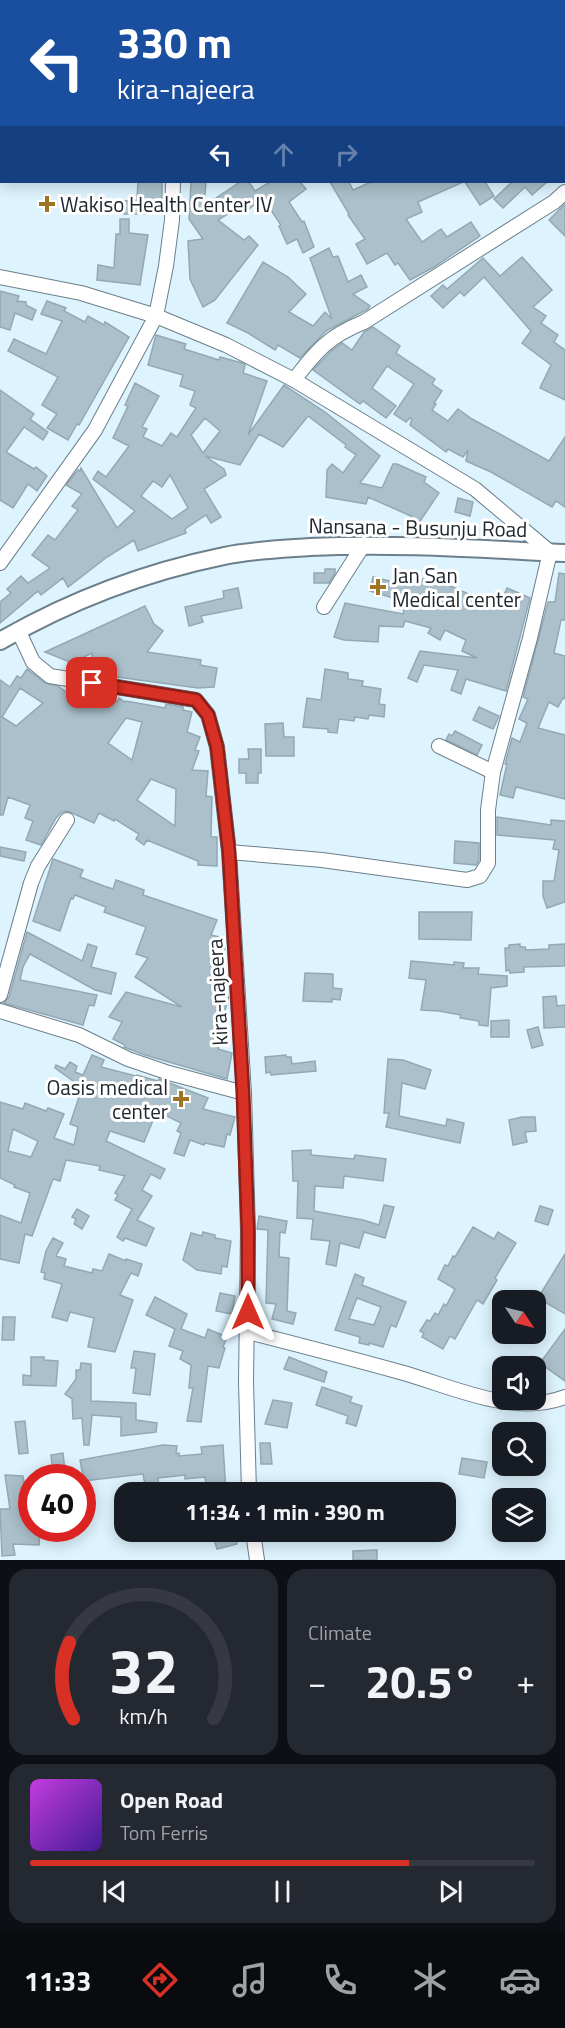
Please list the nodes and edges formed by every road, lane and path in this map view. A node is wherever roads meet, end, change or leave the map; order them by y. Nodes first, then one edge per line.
1 (173, 183) edge
2 (565, 192) edge
3 (0, 277) edge
4 (156, 316) junction
5 (294, 380) junction
6 (364, 544) junction
7 (557, 552) edge
8 (1, 561) edge
9 (324, 607) dead end
10 (18, 630) junction
11 (0, 641) edge
12 (439, 746) dead end
13 (494, 772) junction
14 (67, 820) dead end
15 (229, 852) junction
16 (0, 994) edge
17 (0, 1011) edge
18 (243, 1093) junction
19 (248, 1332) junction
20 (565, 1396) edge
21 (249, 1482) edge
22 (254, 1542) edge
23 (257, 1560) edge

1 - 4 street
2 - 5 street
3 - 4 street
4 - 5 street
4 - 8 street
5 - 7 street
6 - 7 main road, Nansana - Busunju Road
6 - 9 street
6 - 10 main road, Nansana - Busunju Road
7 - 13 street
10 - 11 main road, Nansana - Busunju Road
10 - 15 street, kira-najeera
12 - 13 street
13 - 15 street
14 - 16 street
15 - 18 street, kira-najeera
17 - 18 street
18 - 19 street, kira-najeera
19 - 20 street
19 - 21 street, kira-najeera
22 - 23 street

